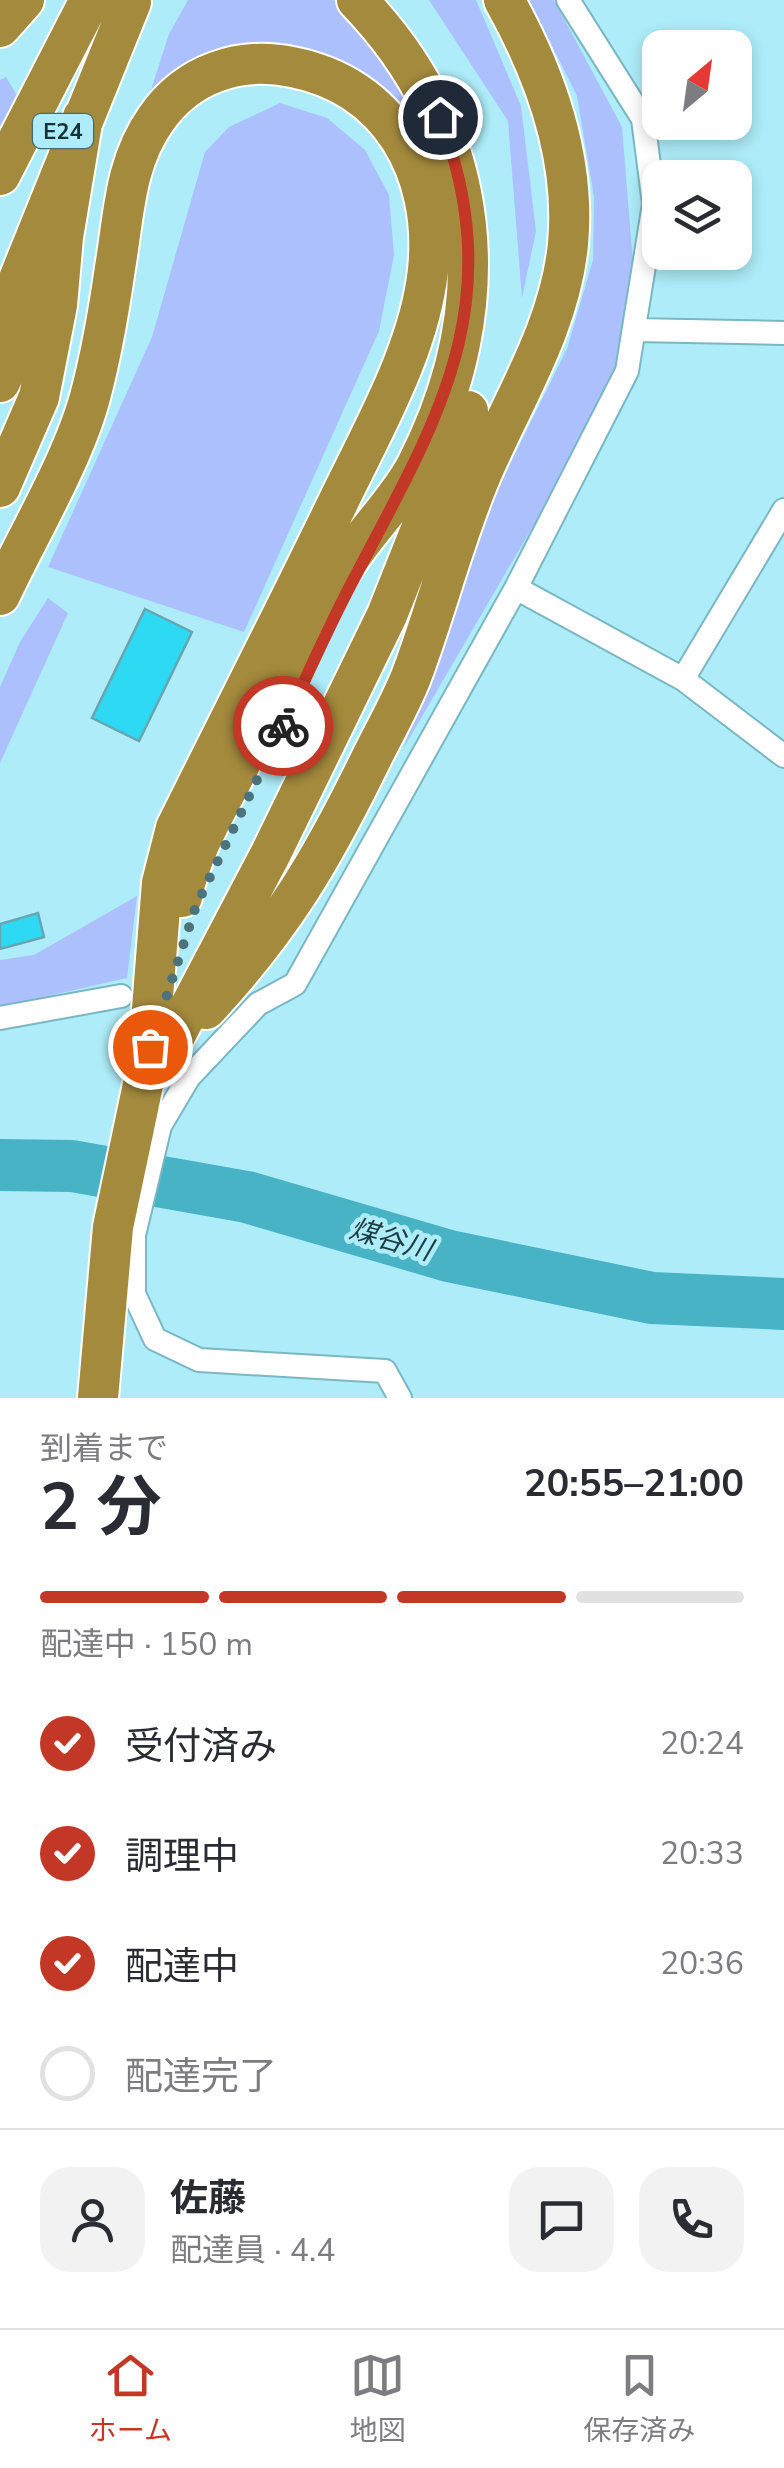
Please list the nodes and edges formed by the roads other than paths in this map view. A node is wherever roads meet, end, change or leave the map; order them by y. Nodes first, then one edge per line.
1 (24, 0) edge
2 (90, 0) edge
3 (357, 0) edge
4 (396, 0) edge
5 (504, 0) edge
6 (568, 0) edge
7 (132, 1) edge
8 (0, 28) edge
9 (83, 117) junction
10 (0, 175) edge
11 (63, 237) junction
12 (0, 263) edge
13 (57, 305) junction
14 (0, 326) edge
15 (635, 330) junction
16 (784, 332) edge
17 (99, 345) junction
18 (0, 382) edge
19 (0, 434) edge
20 (427, 477) junction
21 (0, 486) edge
22 (784, 510) edge
23 (0, 549) edge
24 (516, 588) junction
25 (0, 595) edge
26 (683, 680) junction
27 (784, 756) edge
28 (121, 996) dead end
29 (238, 997) junction
30 (0, 1018) edge
31 (160, 1048) junction
32 (98, 1398) edge
33 (400, 1398) edge

1 - 8 highway
2 - 10 highway, E24
3 - 20 highway
4 - 20 highway
5 - 29 highway
6 - 15 street
7 - 9 highway
7 - 12 highway, E24
9 - 11 highway
9 - 14 highway
11 - 13 highway
11 - 18 highway
13 - 19 highway
13 - 21 highway
15 - 16 street
15 - 24 street
17 - 23 highway
17 - 25 highway
17 - 31 highway
20 - 31 highway
20 - 31 highway
22 - 26 street
24 - 26 street
24 - 29 street
26 - 27 street
28 - 30 street
29 - 31 highway
29 - 33 street
31 - 32 highway

